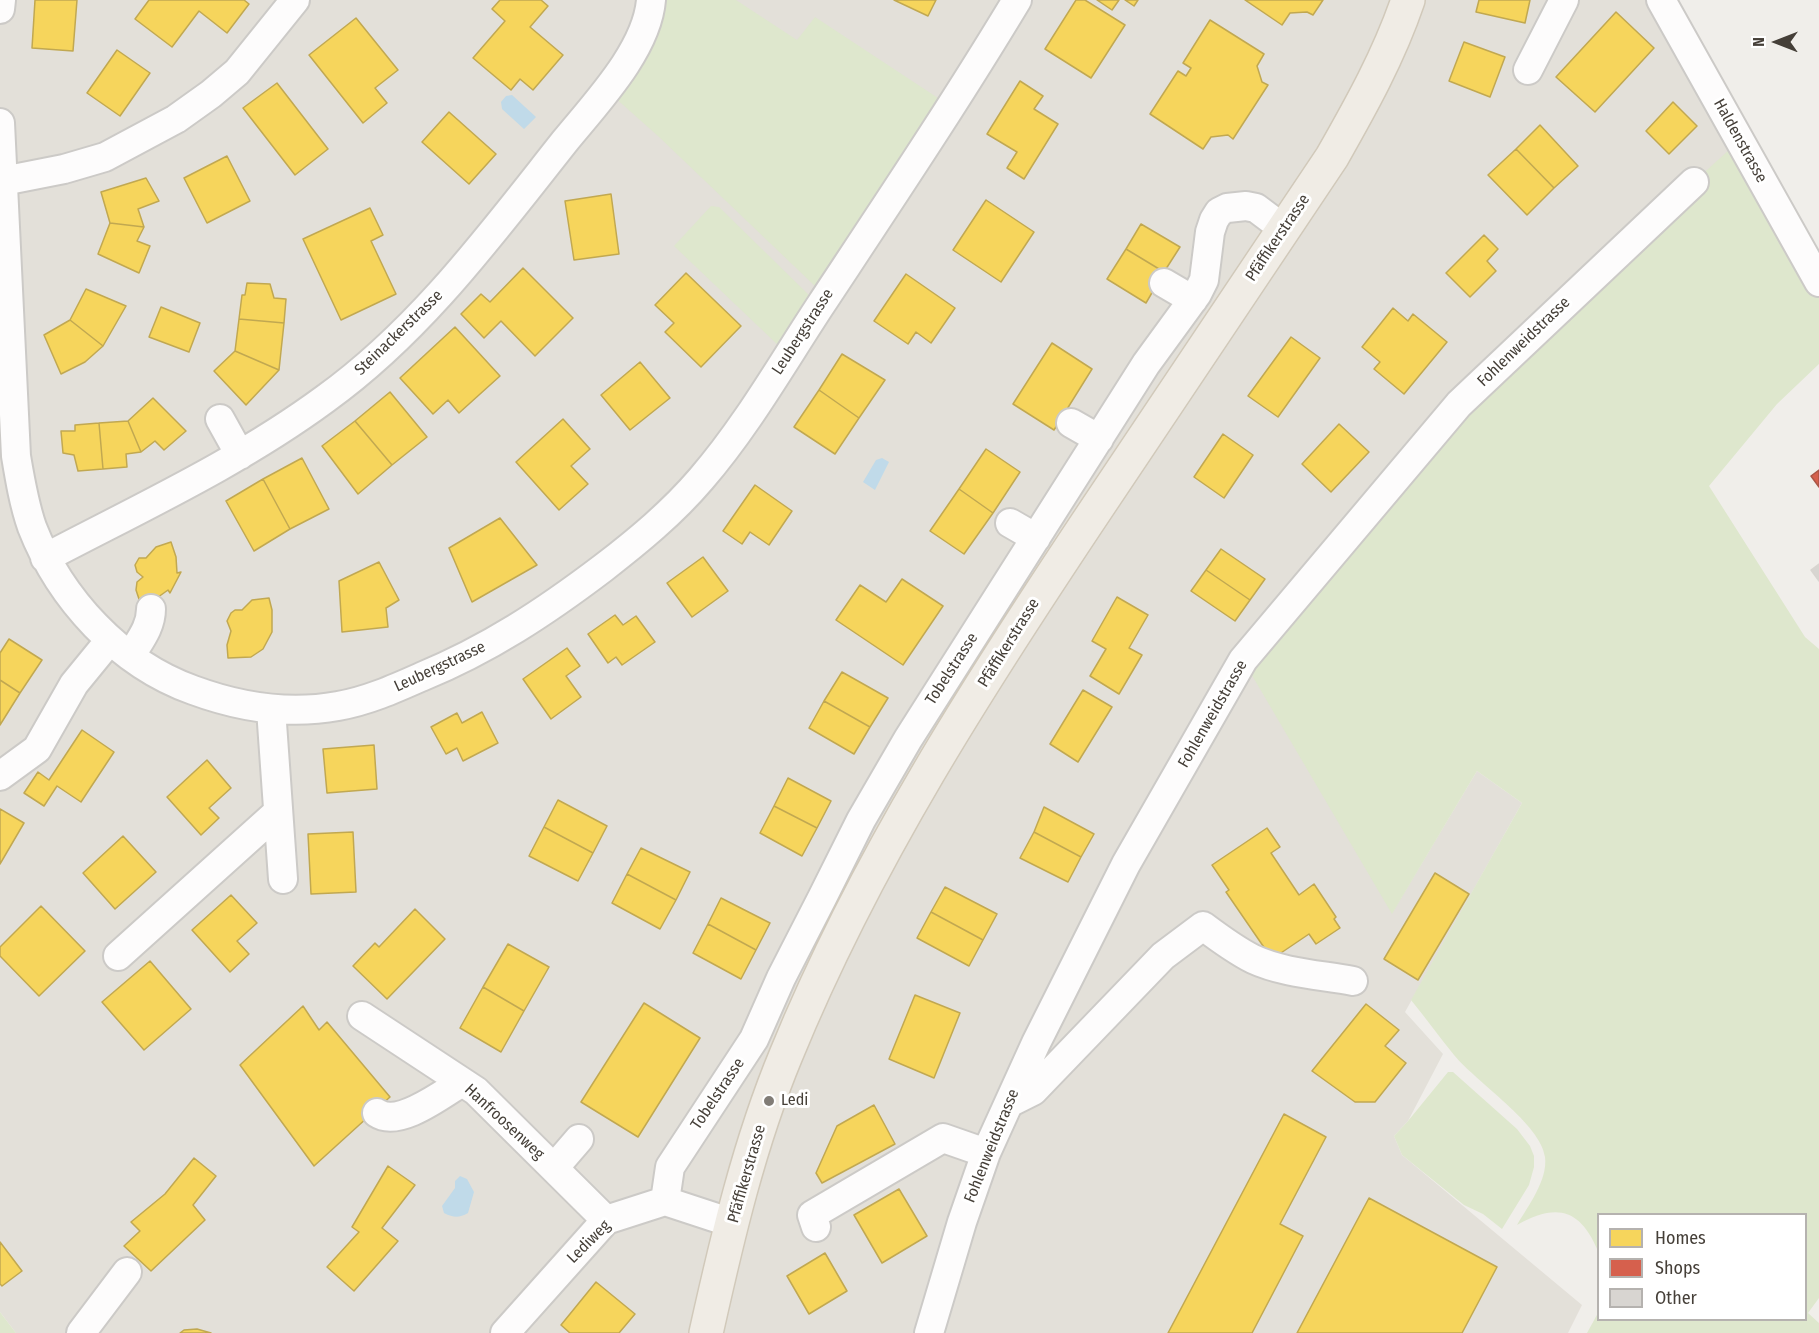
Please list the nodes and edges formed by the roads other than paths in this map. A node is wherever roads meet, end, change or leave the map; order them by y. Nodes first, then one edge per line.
1 (1, 0) edge
2 (296, 0) edge
3 (651, 0) edge
4 (1017, 0) edge
5 (1408, 0) edge
6 (1564, 0) edge
7 (1661, 0) edge
8 (0, 9) edge
9 (1528, 70) dead end
10 (0, 123) edge
11 (3, 181) junction
12 (1694, 182) dead end
13 (1284, 229) junction
14 (1819, 282) edge
15 (1164, 283) dead end
16 (1193, 300) junction
17 (6, 377) edge
18 (219, 418) dead end
19 (1071, 423) dead end
20 (1099, 439) junction
21 (240, 455) junction
22 (1010, 523) dead end
23 (1036, 538) junction
24 (45, 558) junction
25 (151, 609) dead end
26 (121, 648) junction
27 (271, 709) junction
28 (0, 776) edge
29 (278, 812) junction
30 (283, 879) dead end
31 (118, 956) dead end
32 (1353, 981) dead end
33 (362, 1017) dead end
34 (462, 1082) junction
35 (1009, 1103) junction
36 (377, 1113) dead end
37 (579, 1139) dead end
38 (986, 1153) junction
39 (554, 1168) junction
40 (665, 1201) junction
41 (606, 1220) junction
42 (732, 1223) junction
43 (816, 1227) dead end
44 (127, 1272) dead end
45 (81, 1333) edge
46 (505, 1333) edge
47 (706, 1333) edge
48 (929, 1333) edge

1 - 8 street
2 - 11 street
3 - 21 street, Steinackerstrasse
4 - 27 street, Leubergstrasse
5 - 13 main road, Pfäffikerstrasse
6 - 9 street
7 - 14 street, Haldenstrasse
10 - 11 street, Leubergstrasse
11 - 17 street, Leubergstrasse
12 - 35 street, Fohlenweidstrasse
13 - 16 street, Tobelstrasse
13 - 42 main road, Pfäffikerstrasse
15 - 16 street
16 - 20 street, Tobelstrasse
17 - 24 street, Leubergstrasse
18 - 21 street
19 - 20 street
20 - 23 street, Tobelstrasse
21 - 24 street, Steinackerstrasse
22 - 23 street
23 - 40 street, Tobelstrasse
24 - 26 street, Leubergstrasse
25 - 26 street
26 - 27 street, Leubergstrasse
26 - 28 street
27 - 29 street
29 - 30 street
29 - 31 street
32 - 35 street
33 - 34 street, Hanfroosenweg
34 - 36 street
34 - 39 street, Hanfroosenweg
35 - 38 street, Fohlenweidstrasse
37 - 39 street
38 - 43 street
38 - 48 street, Fohlenweidstrasse
39 - 41 street, Hanfroosenweg
40 - 41 street, Lediweg
40 - 42 street
41 - 46 street, Lediweg
42 - 47 main road, Pfäffikerstrasse
44 - 45 street

